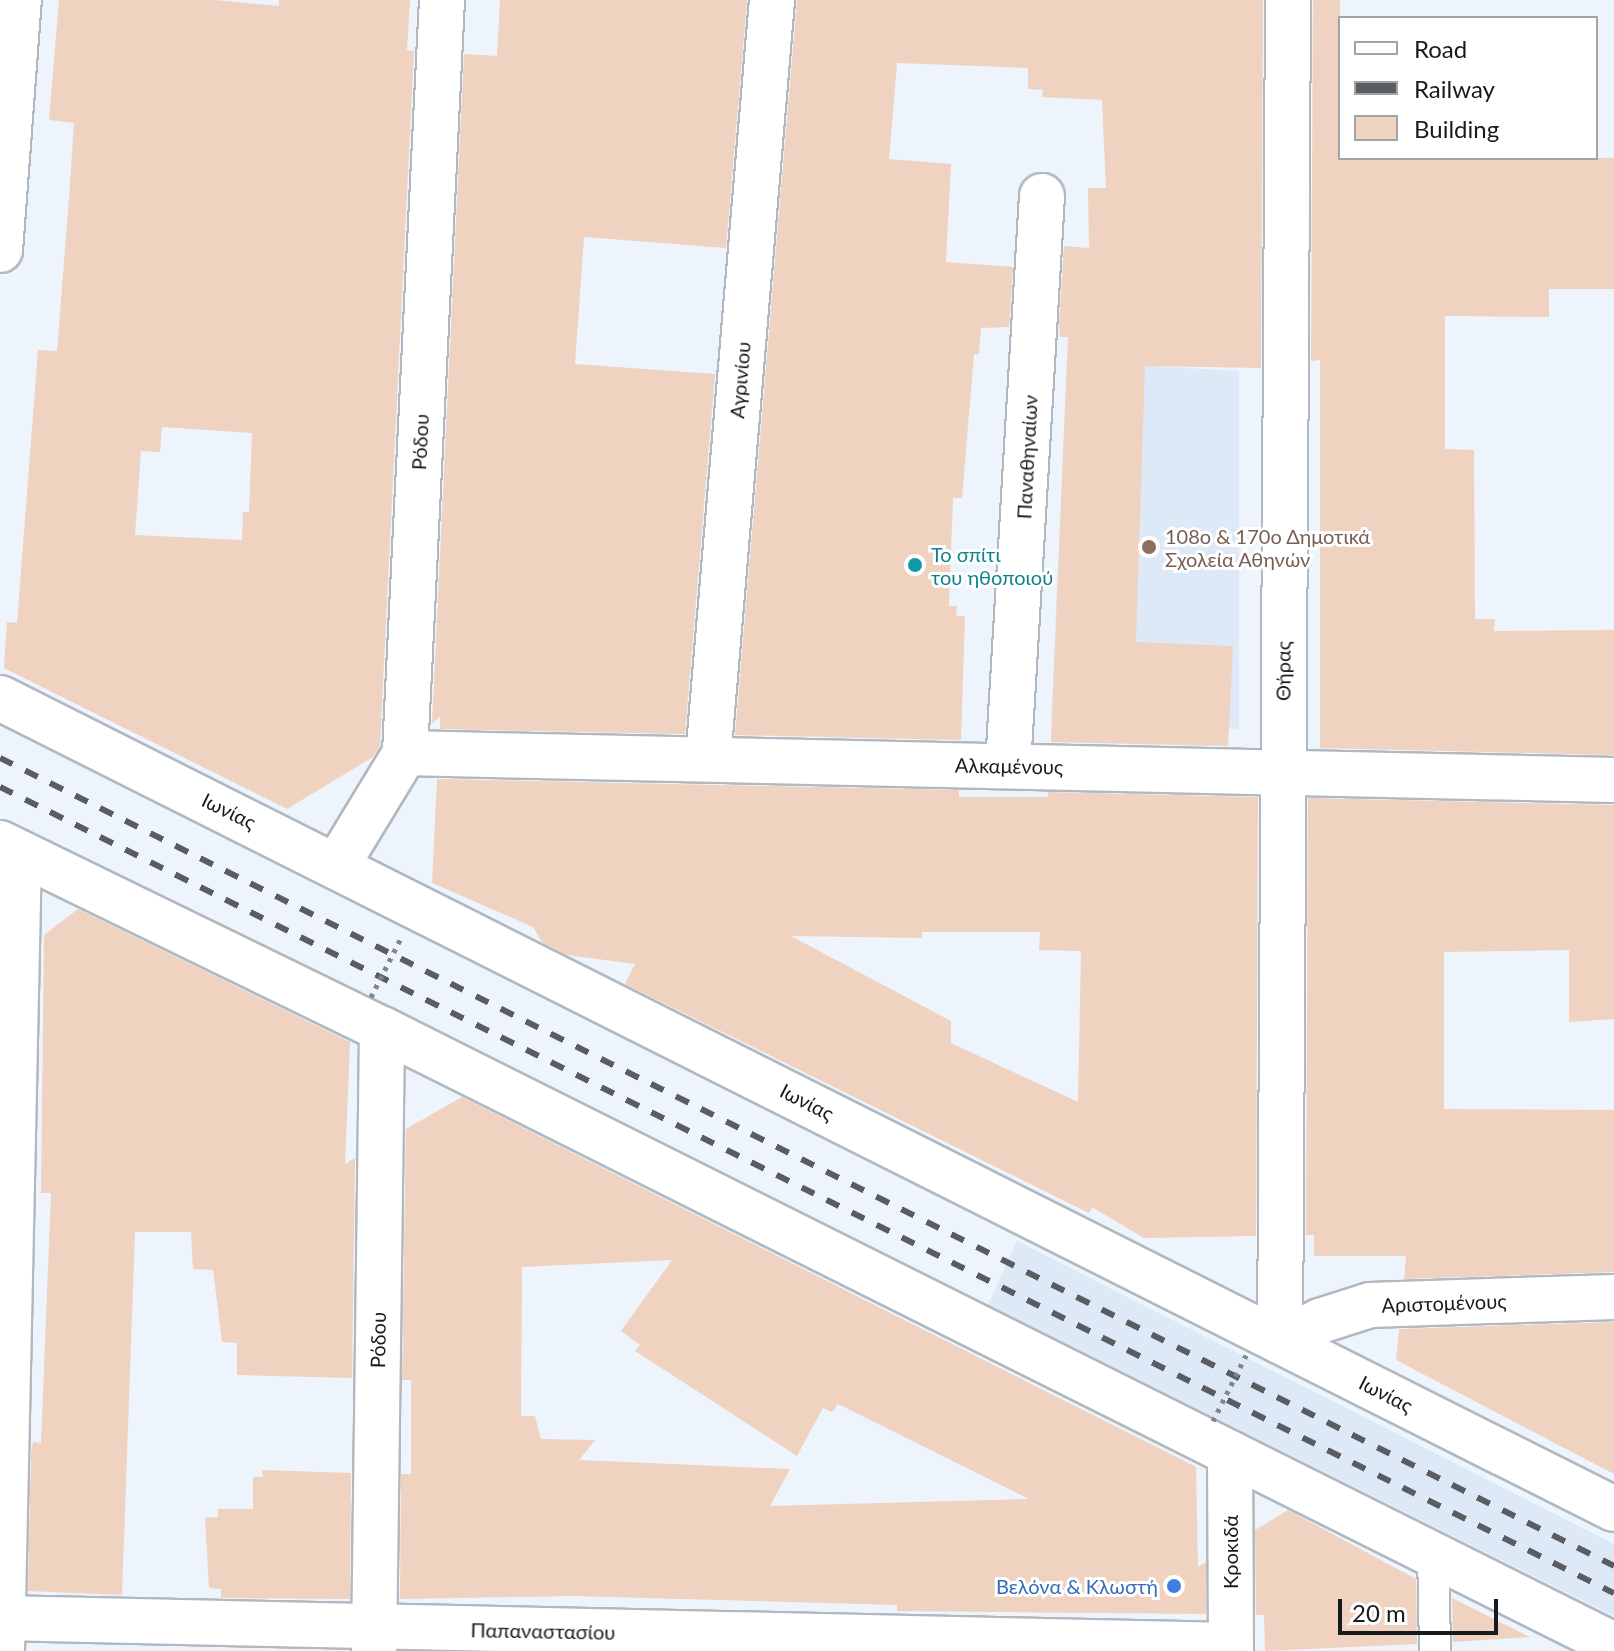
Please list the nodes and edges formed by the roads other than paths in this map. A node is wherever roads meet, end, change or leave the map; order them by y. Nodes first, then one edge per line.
1 (19, 0) edge
2 (442, 0) edge
3 (772, 0) edge
4 (1288, 0) edge
5 (1042, 196) dead end
6 (0, 250) edge
7 (0, 698) edge
8 (405, 753) junction
9 (708, 759) junction
10 (1008, 766) junction
11 (1282, 773) junction
12 (1614, 780) edge
13 (10, 848) edge
14 (337, 865) junction
15 (377, 1013) junction
16 (7, 1098) edge
17 (1614, 1297) edge
18 (1264, 1347) junction
19 (4, 1413) edge
20 (1221, 1437) junction
21 (1614, 1509) edge
22 (1433, 1552) junction
23 (2, 1629) edge
24 (374, 1639) edge
25 (803, 1644) edge
26 (1614, 1645) edge
27 (1231, 1648) edge
28 (1435, 1651) edge

1 - 6 street
2 - 8 street, Ρόδου
3 - 9 street, Αγρινίου
4 - 11 street, Θήρας
5 - 10 street, Παναθηναίων
7 - 14 street, Ιωνίας
8 - 9 street, Αλκαμένους
8 - 14 street, Ρόδου
9 - 10 street, Αλκαμένους
10 - 11 street, Αλκαμένους
11 - 12 street, Αλκαμένους
11 - 18 street, Θήρας
13 - 15 street
13 - 16 street
14 - 18 street, Ιωνίας
15 - 20 street
15 - 24 street, Ρόδου
16 - 19 street
17 - 18 street, Αριστομένους
18 - 21 street, Ιωνίας
19 - 23 street
20 - 22 street
20 - 27 street, Κροκιδά
22 - 26 street
22 - 28 lane
23 - 24 street, Παπαναστασίου
24 - 25 street, Παπαναστασίου
25 - 27 street, Παπαναστασίου

